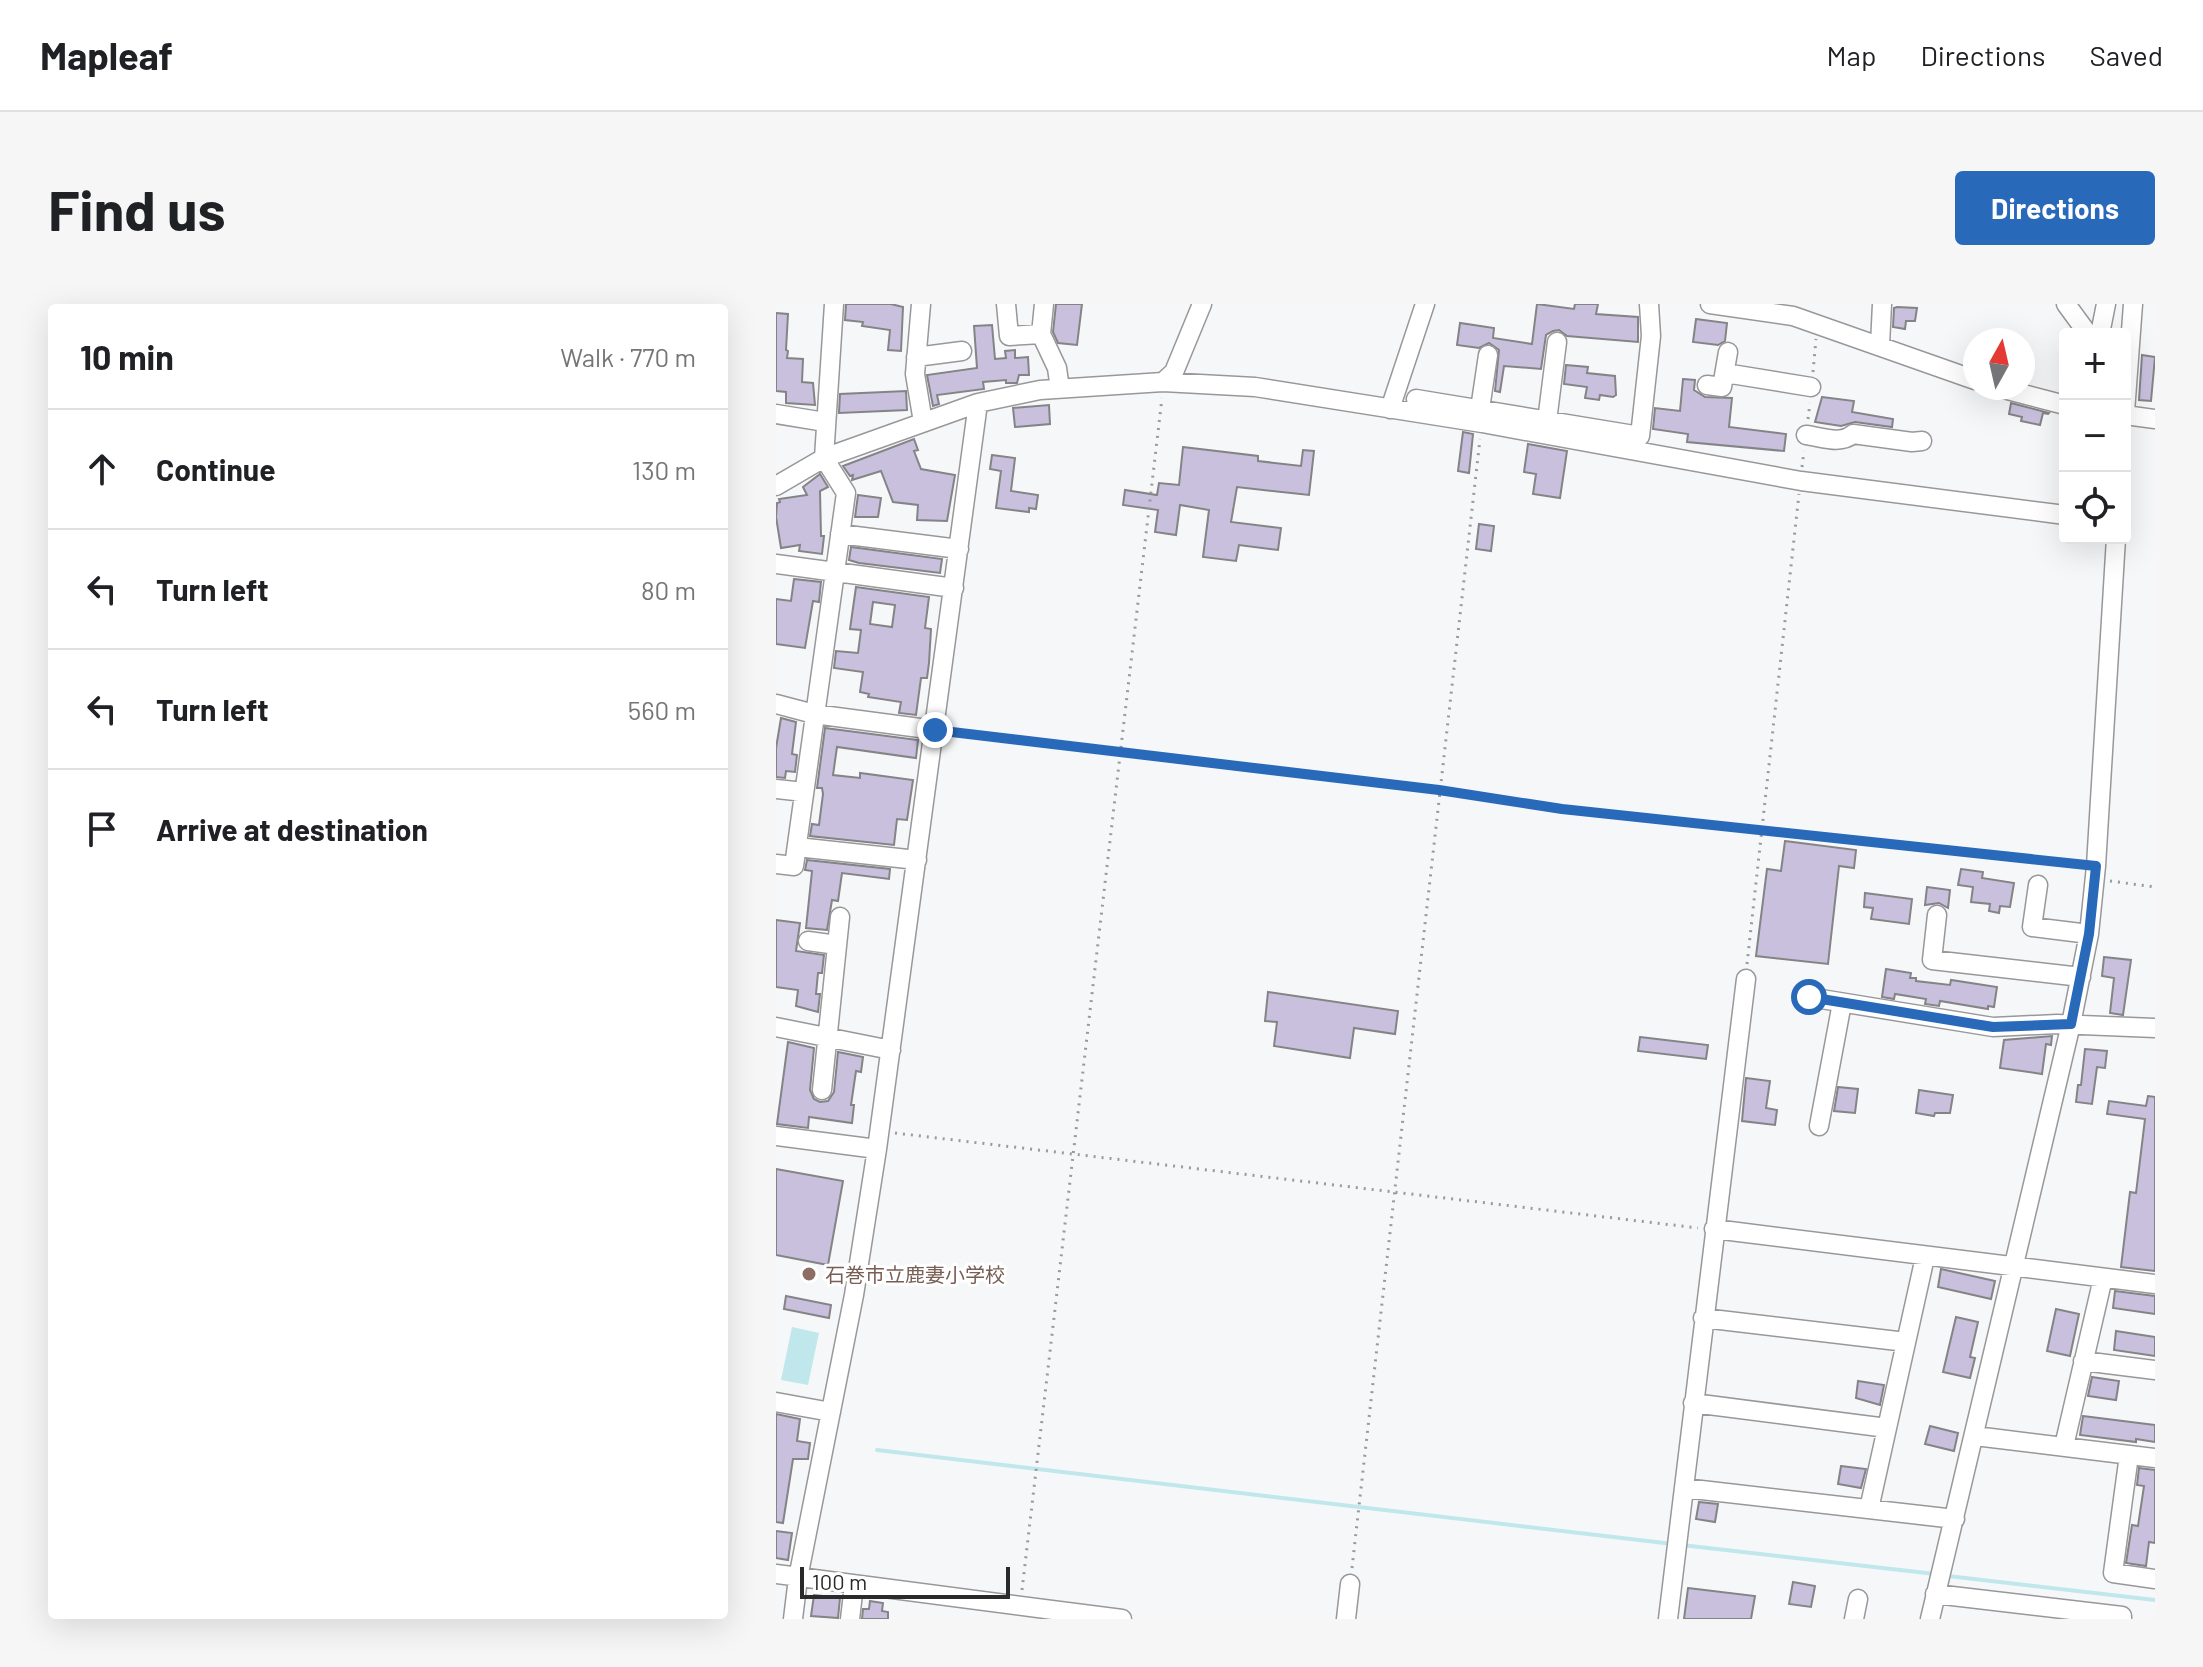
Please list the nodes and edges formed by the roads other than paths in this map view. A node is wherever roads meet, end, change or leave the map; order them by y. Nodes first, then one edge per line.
1 (834, 304) edge
2 (921, 304) edge
3 (1006, 304) edge
4 (1044, 304) edge
5 (1202, 304) edge
6 (1425, 304) edge
7 (1649, 304) edge
8 (1710, 304) edge
9 (1820, 304) edge
10 (1882, 304) edge
11 (2066, 304) edge
12 (2106, 304) edge
13 (2133, 304) edge
14 (1766, 308) edge
15 (1818, 324) junction
16 (2084, 328) edge
17 (2101, 328) edge
18 (2131, 328) edge
19 (1041, 334) junction
20 (1557, 342) dead end
21 (1880, 345) junction
22 (962, 351) dead end
23 (1728, 352) dead end
24 (1488, 355) dead end
25 (916, 357) junction
26 (1725, 373) junction
27 (1963, 376) edge
28 (1163, 382) junction
29 (1707, 385) dead end
30 (1811, 387) road end
31 (1060, 389) junction
32 (2035, 397) edge
33 (1416, 399) dead end
34 (978, 403) junction
35 (2059, 403) edge
36 (1390, 409) junction
37 (776, 414) edge
38 (2131, 414) edge
39 (1481, 416) junction
40 (2155, 419) edge
41 (1547, 421) junction
42 (825, 422) junction
43 (923, 422) junction
44 (1806, 435) road end
45 (1922, 441) dead end
46 (824, 458) junction
47 (776, 486) edge
48 (2059, 514) edge
49 (840, 534) junction
50 (2116, 544) edge
51 (959, 549) junction
52 (776, 564) edge
53 (835, 572) junction
54 (954, 588) junction
55 (776, 704) edge
56 (814, 714) junction
57 (935, 730) junction
58 (776, 789) edge
59 (804, 792) junction
60 (797, 847) junction
61 (917, 860) junction
62 (785, 865) edge
63 (2038, 885) dead end
64 (1937, 915) dead end
65 (840, 917) dead end
66 (2089, 934) junction
67 (808, 941) dead end
68 (837, 945) junction
69 (2081, 977) junction
70 (1746, 979) road end
71 (1809, 997) dead end
72 (1842, 1003) junction
73 (785, 1022) edge
74 (2071, 1024) junction
75 (2155, 1028) edge
76 (829, 1038) junction
77 (891, 1050) junction
78 (822, 1090) dead end
79 (1819, 1126) dead end
80 (776, 1136) edge
81 (879, 1140) junction
82 (1714, 1229) junction
83 (1925, 1257) junction
84 (2014, 1267) junction
85 (2103, 1278) junction
86 (2155, 1284) edge
87 (1703, 1318) junction
88 (1906, 1342) junction
89 (2083, 1361) junction
90 (2155, 1370) edge
91 (776, 1402) edge
92 (1693, 1403) junction
93 (831, 1412) junction
94 (1887, 1428) junction
95 (1975, 1436) junction
96 (2064, 1446) junction
97 (2129, 1455) junction
98 (2155, 1458) edge
99 (1684, 1488) junction
100 (1869, 1509) junction
101 (1955, 1519) junction
102 (776, 1574) edge
103 (798, 1578) junction
104 (2155, 1579) edge
105 (1939, 1581) junction
106 (1350, 1584) road end
107 (854, 1585) junction
108 (1858, 1599) dead end
109 (1020, 1612) edge
110 (793, 1619) edge
111 (850, 1619) edge
112 (1122, 1619) edge
113 (1346, 1619) edge
114 (1668, 1619) edge
115 (1854, 1619) edge
116 (1930, 1619) edge
117 (2122, 1619) edge

1 - 42 street
2 - 25 street
3 - 19 street
4 - 19 street
5 - 28 street
6 - 36 street
7 - 41 street
8 - 14 street
9 - 15 street
10 - 21 street
11 - 16 street
12 - 17 street
13 - 18 street
14 - 15 street
15 - 21 street
19 - 31 street
20 - 41 street
21 - 27 street
22 - 25 street
23 - 26 street
24 - 39 street
25 - 43 street
26 - 29 street
26 - 30 street
28 - 31 street
28 - 36 street
31 - 34 street
32 - 35 street
33 - 39 street
34 - 43 street
34 - 51 street
36 - 39 street
37 - 42 street
38 - 40 street
39 - 41 street
39 - 48 street
42 - 46 street
43 - 46 street
44 - 45 street
46 - 47 street
46 - 49 street
49 - 51 street
49 - 53 street
50 - 66 street
51 - 54 street
52 - 53 street
53 - 54 street
53 - 56 street
54 - 57 street
55 - 56 street
56 - 57 street
56 - 59 street
57 - 61 street
58 - 59 street
59 - 60 street
60 - 61 street
60 - 62 street
61 - 77 street
63 - 66 street
64 - 69 street
65 - 68 street
66 - 69 street
67 - 68 street
68 - 76 street
69 - 74 street
70 - 82 street
71 - 72 street
72 - 74 street
72 - 79 street
73 - 76 street
74 - 75 street
74 - 84 street
76 - 77 street
76 - 78 street
77 - 81 street
80 - 81 street
81 - 93 street
82 - 83 street
82 - 87 street
83 - 84 street
83 - 88 street
84 - 85 street
84 - 95 street
85 - 86 street
85 - 89 street
87 - 88 street
87 - 92 street
88 - 94 street
89 - 90 street
89 - 96 street
91 - 93 street
92 - 94 street
92 - 99 street
93 - 103 street
94 - 100 street
95 - 96 street
95 - 101 street
96 - 97 street
97 - 98 street
97 - 104 street
99 - 100 street
99 - 114 street
100 - 101 street
101 - 105 street
102 - 103 street
103 - 107 street
103 - 110 street
105 - 116 street
105 - 117 street
106 - 113 street
107 - 109 street
107 - 111 street
108 - 115 street
109 - 112 street

